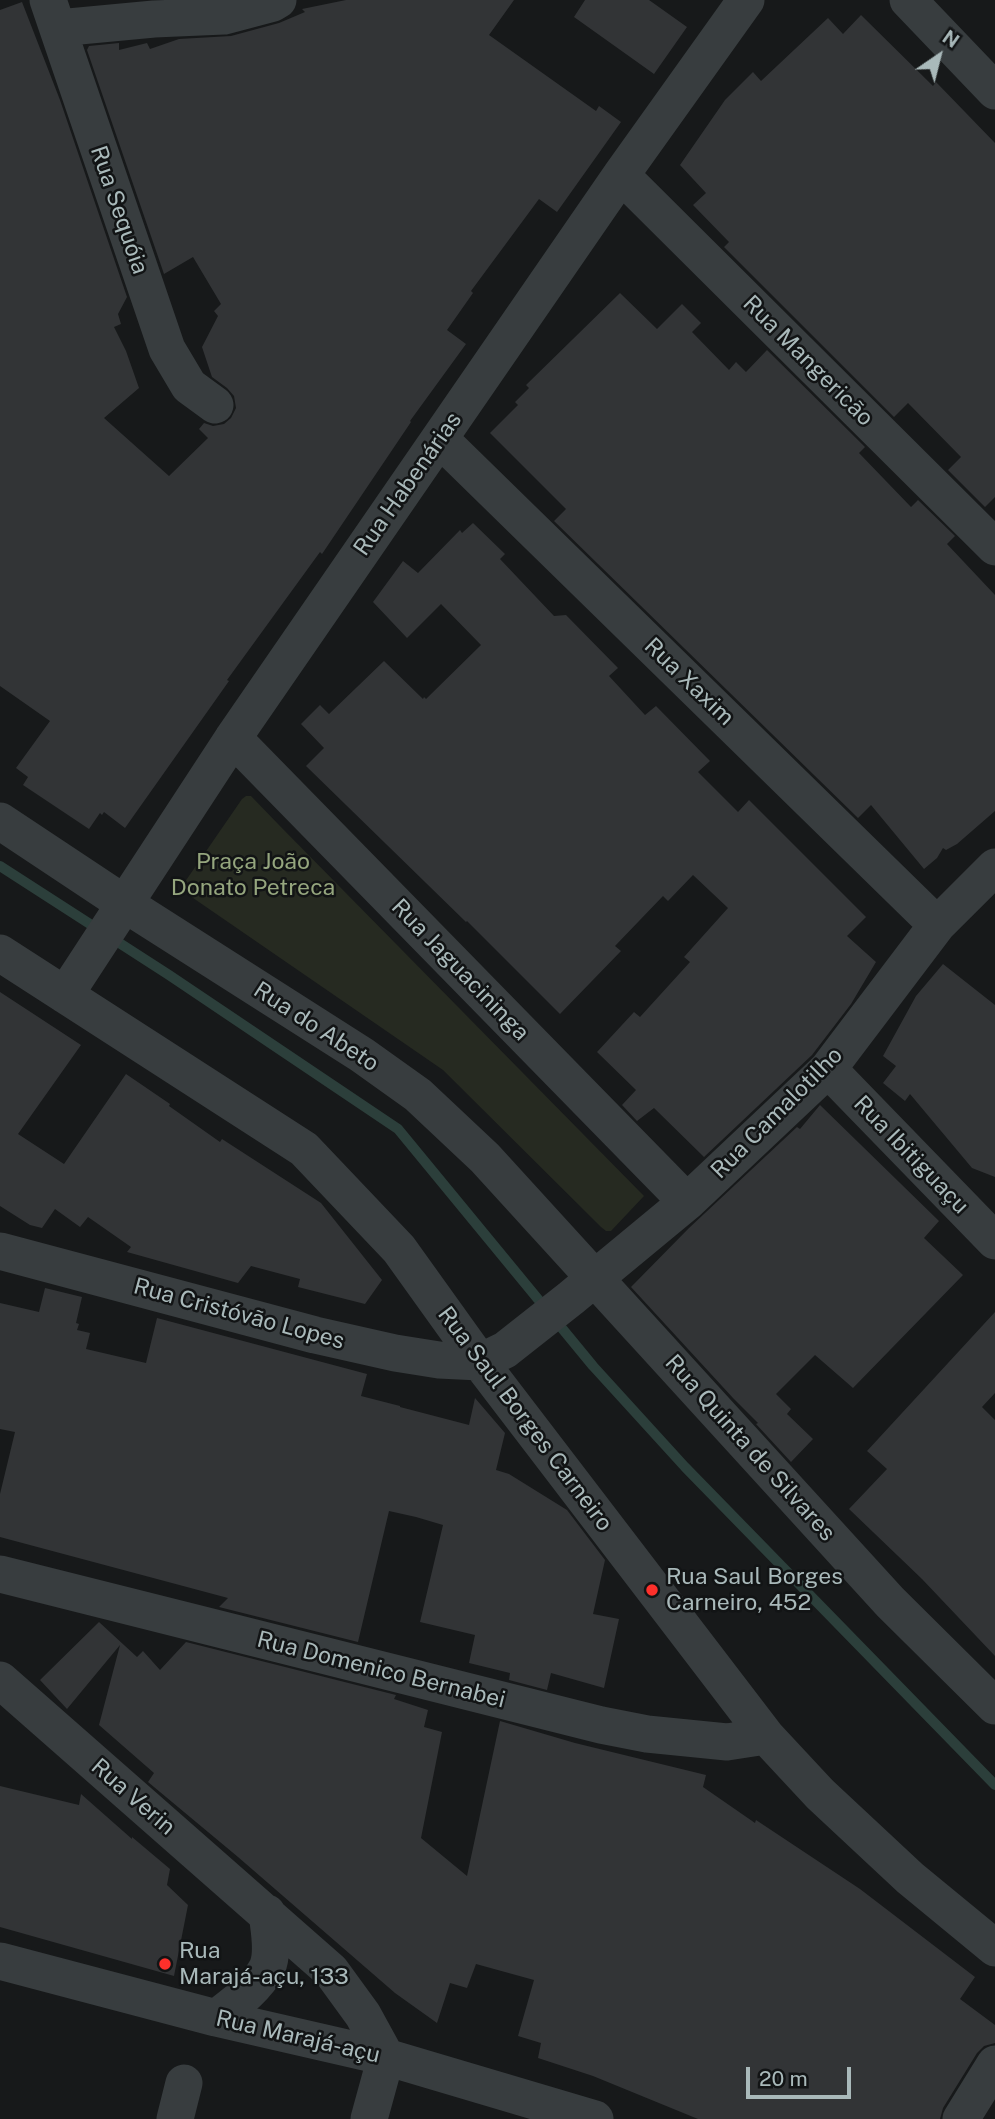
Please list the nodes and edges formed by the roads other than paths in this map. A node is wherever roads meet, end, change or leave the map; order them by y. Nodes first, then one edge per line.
1 (278, 0) edge
2 (746, 0) edge
3 (908, 0) edge
4 (53, 14) edge
5 (995, 92) edge
6 (621, 175) junction
7 (215, 405) dead end
8 (440, 439) junction
9 (995, 547) edge
10 (233, 738) junction
11 (0, 821) edge
12 (995, 867) edge
13 (120, 912) junction
14 (937, 925) junction
15 (0, 953) edge
16 (72, 985) junction
17 (828, 1069) junction
18 (687, 1202) junction
19 (995, 1241) edge
20 (0, 1251) edge
21 (583, 1288) junction
22 (493, 1356) junction
23 (5, 1578) edge
24 (0, 1680) edge
25 (995, 1706) edge
26 (766, 1736) junction
27 (267, 1913) junction
28 (995, 1948) edge
29 (0, 1961) edge
30 (216, 2018) junction
31 (386, 2057) junction
32 (995, 2064) edge
33 (184, 2083) dead end
34 (175, 2119) edge
35 (369, 2119) edge
36 (595, 2119) edge
37 (961, 2119) edge

1 - 4 street
2 - 6 street, Rua Habenárias
3 - 5 street
4 - 7 street, Rua Sequóia
6 - 8 street, Rua Habenárias
6 - 9 street, Rua Mangericão
8 - 10 street, Rua Habenárias
8 - 14 street, Rua Xaxim
10 - 13 street, Rua Habenárias
10 - 18 street, Rua Jaguacininga
11 - 13 street, Rua do Abeto
12 - 14 street, Rua Camalotilho
13 - 16 street, Rua Habenárias
13 - 21 street, Rua do Abeto
14 - 17 street, Rua Camalotilho
15 - 16 street, Rua Saul Borges Carneiro
16 - 22 street, Rua Saul Borges Carneiro
17 - 18 street, Rua Camalotilho
17 - 19 street, Rua Ibitiguaçu
18 - 21 street, Rua Camalotilho
20 - 22 street, Rua Cristóvão Lopes
21 - 22 street, Rua Camalotilho
21 - 25 street, Rua Quinta de Silvares
22 - 26 street, Rua Saul Borges Carneiro
23 - 26 street, Rua Domenico Bernabei
24 - 27 street, Rua Verin
26 - 28 street, Rua Saul Borges Carneiro
27 - 30 street
27 - 31 street, Rua Verin
29 - 30 street, Rua Marajá-açu
30 - 31 street, Rua Marajá-açu
31 - 35 street
31 - 36 street, Rua Marajá-açu
32 - 37 street
33 - 34 street

